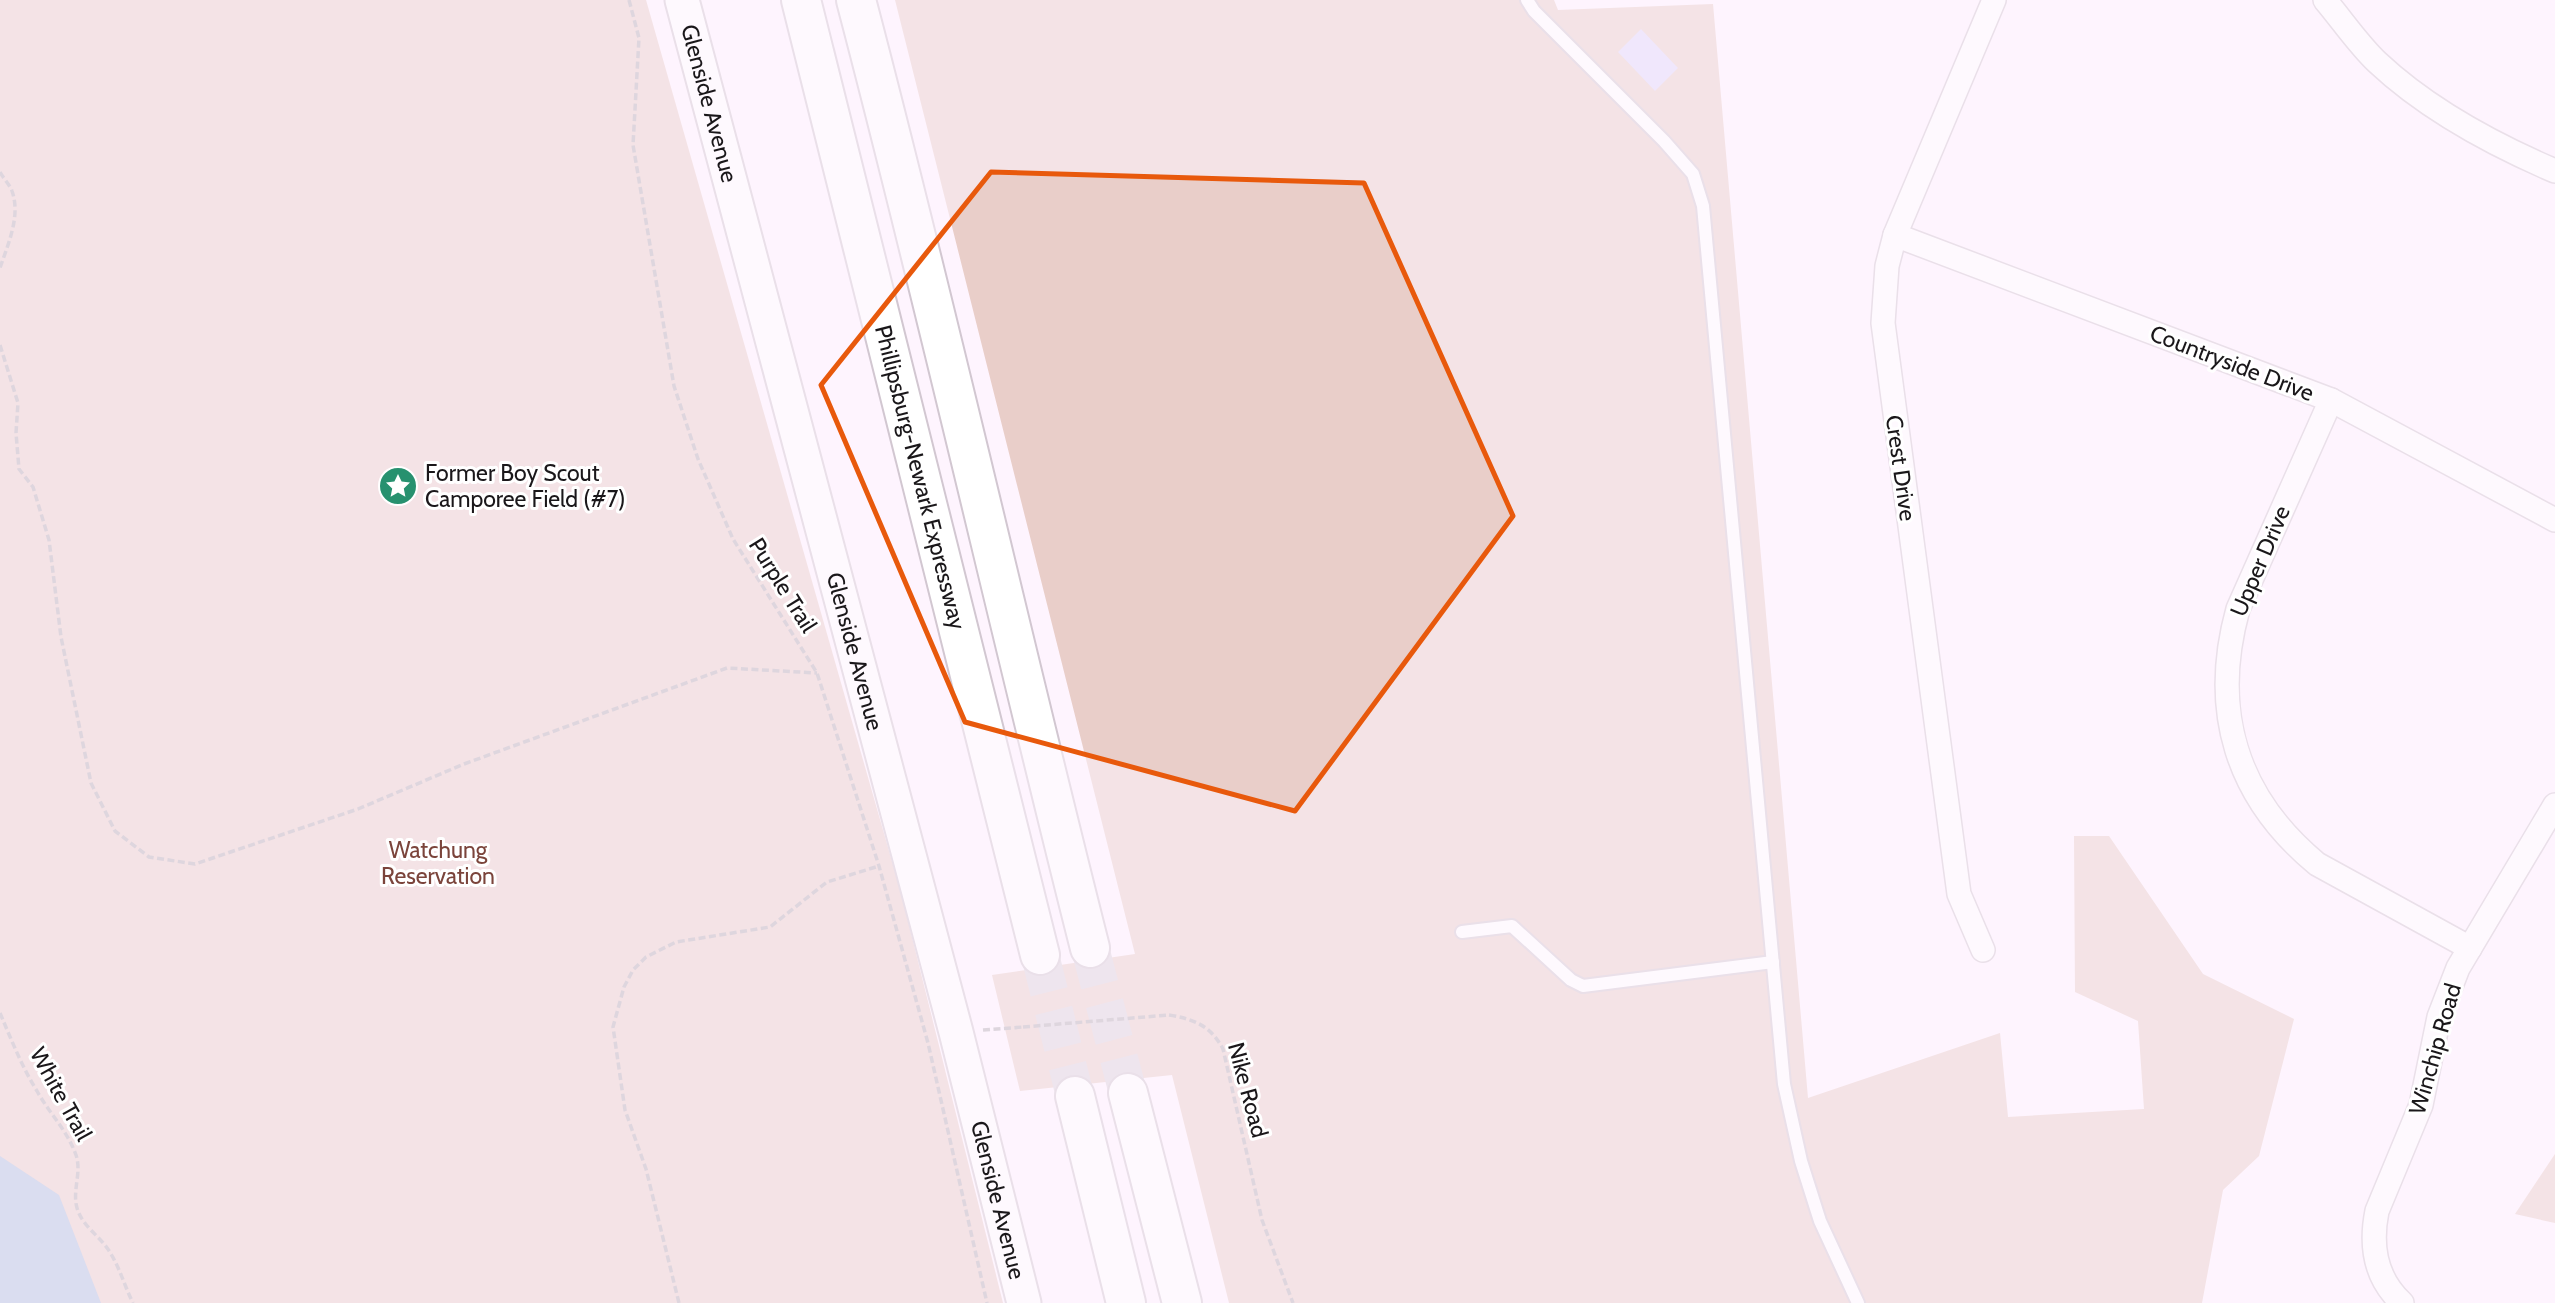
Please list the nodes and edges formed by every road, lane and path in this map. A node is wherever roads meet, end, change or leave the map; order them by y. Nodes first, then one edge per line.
1 (629, 0) edge
2 (682, 0) edge
3 (801, 0) edge
4 (856, 0) edge
5 (1527, 0) edge
6 (1994, 0) edge
7 (2325, 0) edge
8 (2555, 171) edge
9 (0, 172) edge
10 (1895, 235) junction
11 (0, 268) edge
12 (0, 345) edge
13 (2331, 400) junction
14 (2555, 520) edge
15 (817, 673) junction
16 (2555, 805) edge
17 (879, 866) junction
18 (1462, 932) dead end
19 (1090, 948) tunnel mouth
20 (2470, 948) junction
21 (1983, 950) dead end
22 (1040, 955) tunnel mouth
23 (1773, 962) junction
24 (0, 1013) edge
25 (956, 1032) junction
26 (1128, 1093) tunnel mouth
27 (1075, 1096) tunnel mouth
28 (133, 1303) edge
29 (680, 1303) edge
30 (988, 1303) edge
31 (1024, 1303) edge
32 (1126, 1303) edge
33 (1182, 1303) edge
34 (1293, 1303) edge
35 (1858, 1303) edge
36 (2402, 1303) edge

1 - 15 path, Purple Trail
2 - 25 main road, Glenside Avenue
3 - 22 highway, Phillipsburg-Newark Expressway
4 - 19 highway
5 - 23 lane
6 - 10 street, Crest Drive
7 - 8 street
9 - 11 path
10 - 13 street, Countryside Drive
10 - 21 street, Crest Drive
12 - 15 path
13 - 14 street, Countryside Drive
13 - 20 street, Upper Drive
15 - 17 path, Purple Trail
16 - 20 street, Winchip Road
17 - 29 path
17 - 30 path, Purple Trail
18 - 23 lane
20 - 36 street, Winchip Road
23 - 35 lane
24 - 28 path, White Trail
25 - 31 main road, Glenside Avenue
25 - 34 path, Nike Road, bridge
26 - 33 highway
27 - 32 highway

